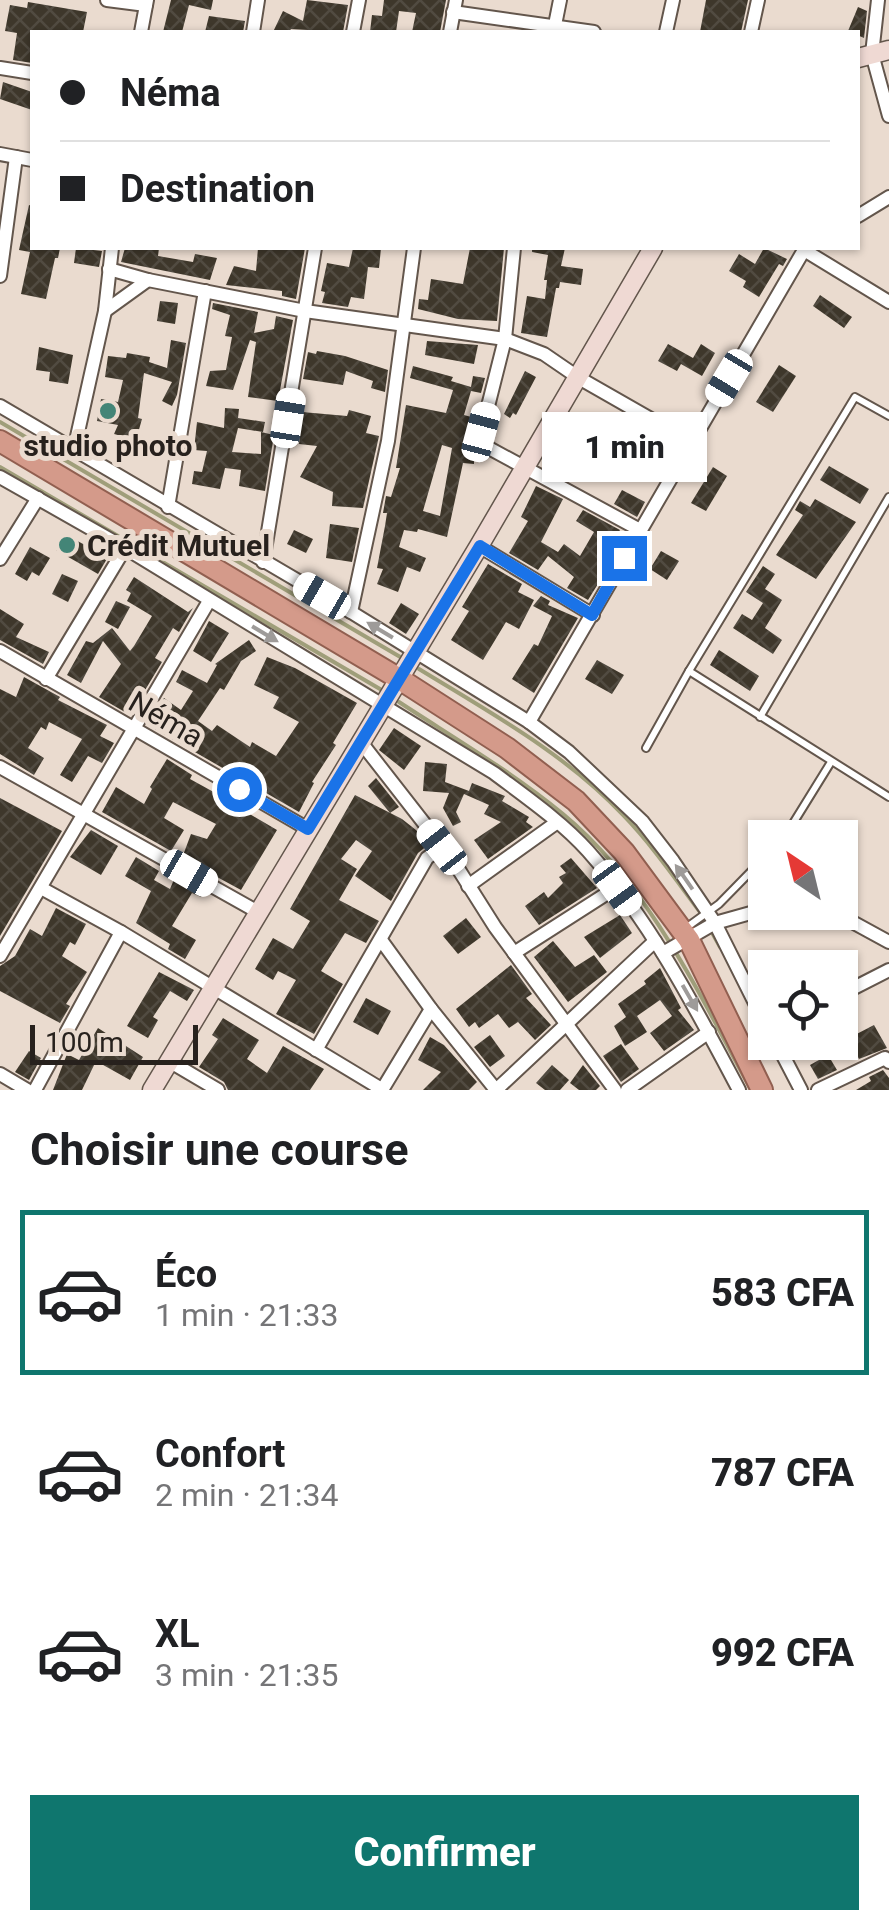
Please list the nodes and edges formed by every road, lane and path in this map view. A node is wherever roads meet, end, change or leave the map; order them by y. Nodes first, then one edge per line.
1 (107, 0) edge
2 (258, 0) edge
3 (359, 0) edge
4 (560, 0) edge
5 (673, 0) edge
6 (758, 0) edge
7 (878, 0) edge
8 (146, 2) edge
9 (455, 6) edge
10 (555, 25) junction
11 (141, 30) edge
12 (253, 30) edge
13 (353, 30) edge
14 (583, 30) edge
15 (666, 30) edge
16 (752, 30) edge
17 (873, 54) edge
18 (0, 68) edge
19 (30, 73) edge
20 (889, 116) edge
21 (0, 154) edge
22 (16, 157) junction
23 (30, 160) edge
24 (889, 196) edge
25 (860, 215) edge
26 (112, 250) edge
27 (315, 250) edge
28 (414, 250) edge
29 (514, 250) edge
30 (653, 250) edge
31 (803, 250) edge
32 (807, 250) edge
33 (109, 269) junction
34 (0, 276) edge
35 (148, 280) junction
36 (205, 291) junction
37 (889, 302) edge
38 (105, 311) junction
39 (305, 311) junction
40 (402, 323) junction
41 (505, 339) junction
42 (579, 378) junction
43 (0, 406) edge
44 (889, 416) edge
45 (0, 442) edge
46 (691, 442) junction
47 (74, 450) junction
48 (524, 468) junction
49 (0, 478) edge
50 (38, 498) junction
51 (889, 498) edge
52 (168, 506) junction
53 (640, 530) junction
54 (480, 546) junction
55 (125, 548) junction
56 (0, 560) edge
57 (264, 562) junction
58 (209, 600) junction
59 (351, 612) junction
60 (592, 615) junction
61 (0, 651) edge
62 (414, 651) junction
63 (688, 671) junction
64 (46, 678) junction
65 (398, 678) junction
66 (381, 705) junction
67 (760, 718) junction
68 (528, 722) junction
69 (136, 730) junction
70 (360, 741) junction
71 (646, 748) dead end
72 (832, 762) junction
73 (0, 766) edge
74 (889, 797) edge
75 (85, 813) junction
76 (795, 820) edge
77 (556, 823) junction
78 (308, 829) junction
79 (442, 847) junction
80 (748, 876) edge
81 (468, 886) junction
82 (42, 888) junction
83 (617, 888) junction
84 (258, 912) junction
85 (748, 912) edge
86 (712, 917) junction
87 (858, 925) edge
88 (122, 932) junction
89 (686, 935) junction
90 (381, 940) junction
91 (655, 940) junction
92 (889, 942) edge
93 (514, 953) junction
94 (663, 953) junction
95 (0, 956) edge
96 (889, 970) edge
97 (858, 985) edge
98 (213, 988) junction
99 (748, 989) edge
100 (431, 1009) junction
101 (568, 1024) junction
102 (708, 1032) junction
103 (316, 1050) junction
104 (888, 1058) edge
105 (786, 1060) edge
106 (170, 1061) junction
107 (0, 1074) edge
108 (26, 1090) edge
109 (35, 1090) edge
110 (152, 1090) edge
111 (218, 1090) edge
112 (382, 1090) edge
113 (496, 1090) edge
114 (616, 1090) edge
115 (627, 1090) edge
116 (739, 1090) edge
117 (762, 1090) edge
118 (802, 1090) edge
119 (818, 1090) edge

1 - 8 street
2 - 12 street
3 - 13 street
4 - 10 street
5 - 15 street
6 - 16 street
7 - 17 street
8 - 11 street
9 - 10 street
10 - 14 street
17 - 20 street
18 - 19 street
21 - 22 street
22 - 23 street
22 - 34 street
24 - 25 street
26 - 33 street
27 - 39 street
28 - 40 street
29 - 41 street
30 - 42 main road
31 - 46 street
32 - 37 street
33 - 35 street
33 - 38 street
35 - 36 street
35 - 38 street
36 - 39 street
36 - 52 street
38 - 47 street
39 - 40 street
39 - 57 street
40 - 41 street
40 - 59 street
41 - 42 street
41 - 48 street
42 - 46 street
42 - 48 main road
43 - 47 street
44 - 63 lane
45 - 65 highway
46 - 53 street
47 - 52 street
48 - 53 street
48 - 54 main road
49 - 50 street
50 - 55 street
50 - 56 street
51 - 67 lane
52 - 57 street
53 - 60 street
54 - 60 street
54 - 62 main road
55 - 58 street
55 - 64 street
57 - 59 street
58 -> 66 street
58 - 69 street
62 -> 59 street
60 - 68 street
61 - 64 street, Néma
62 - 65 main road
62 - 68 street
63 - 67 lane
63 - 71 lane
64 - 69 street, Néma
65 - 66 main road
65 - 89 highway
66 - 70 main road
66 - 77 street
67 - 72 lane
86 -> 68 street
69 - 75 street
69 - 78 street, Néma
70 - 78 main road
70 - 79 street
72 - 74 lane
72 - 76 lane
73 - 75 street
75 - 82 street
75 - 84 street
77 - 81 street
77 - 83 street
78 - 84 main road
79 - 81 street
79 - 90 street
80 - 86 lane
81 - 93 street
82 - 88 street
82 - 95 street
83 - 91 street
83 - 93 street
84 - 98 main road
85 - 86 street
86 - 89 street
86 - 99 street
87 - 92 street
88 - 98 street
88 - 109 street
89 - 94 street
89 - 117 highway
90 - 100 street
90 - 103 street
91 - 94 street
91 - 101 street
93 - 101 street
94 -> 102 street
96 - 97 street
98 - 103 street
98 - 106 main road
100 - 112 street
100 - 113 street
101 - 113 street
101 - 114 street
102 - 115 street
102 - 116 street
103 - 112 street
104 - 119 street
105 - 118 street
106 - 110 main road
106 - 111 street
107 - 108 street

